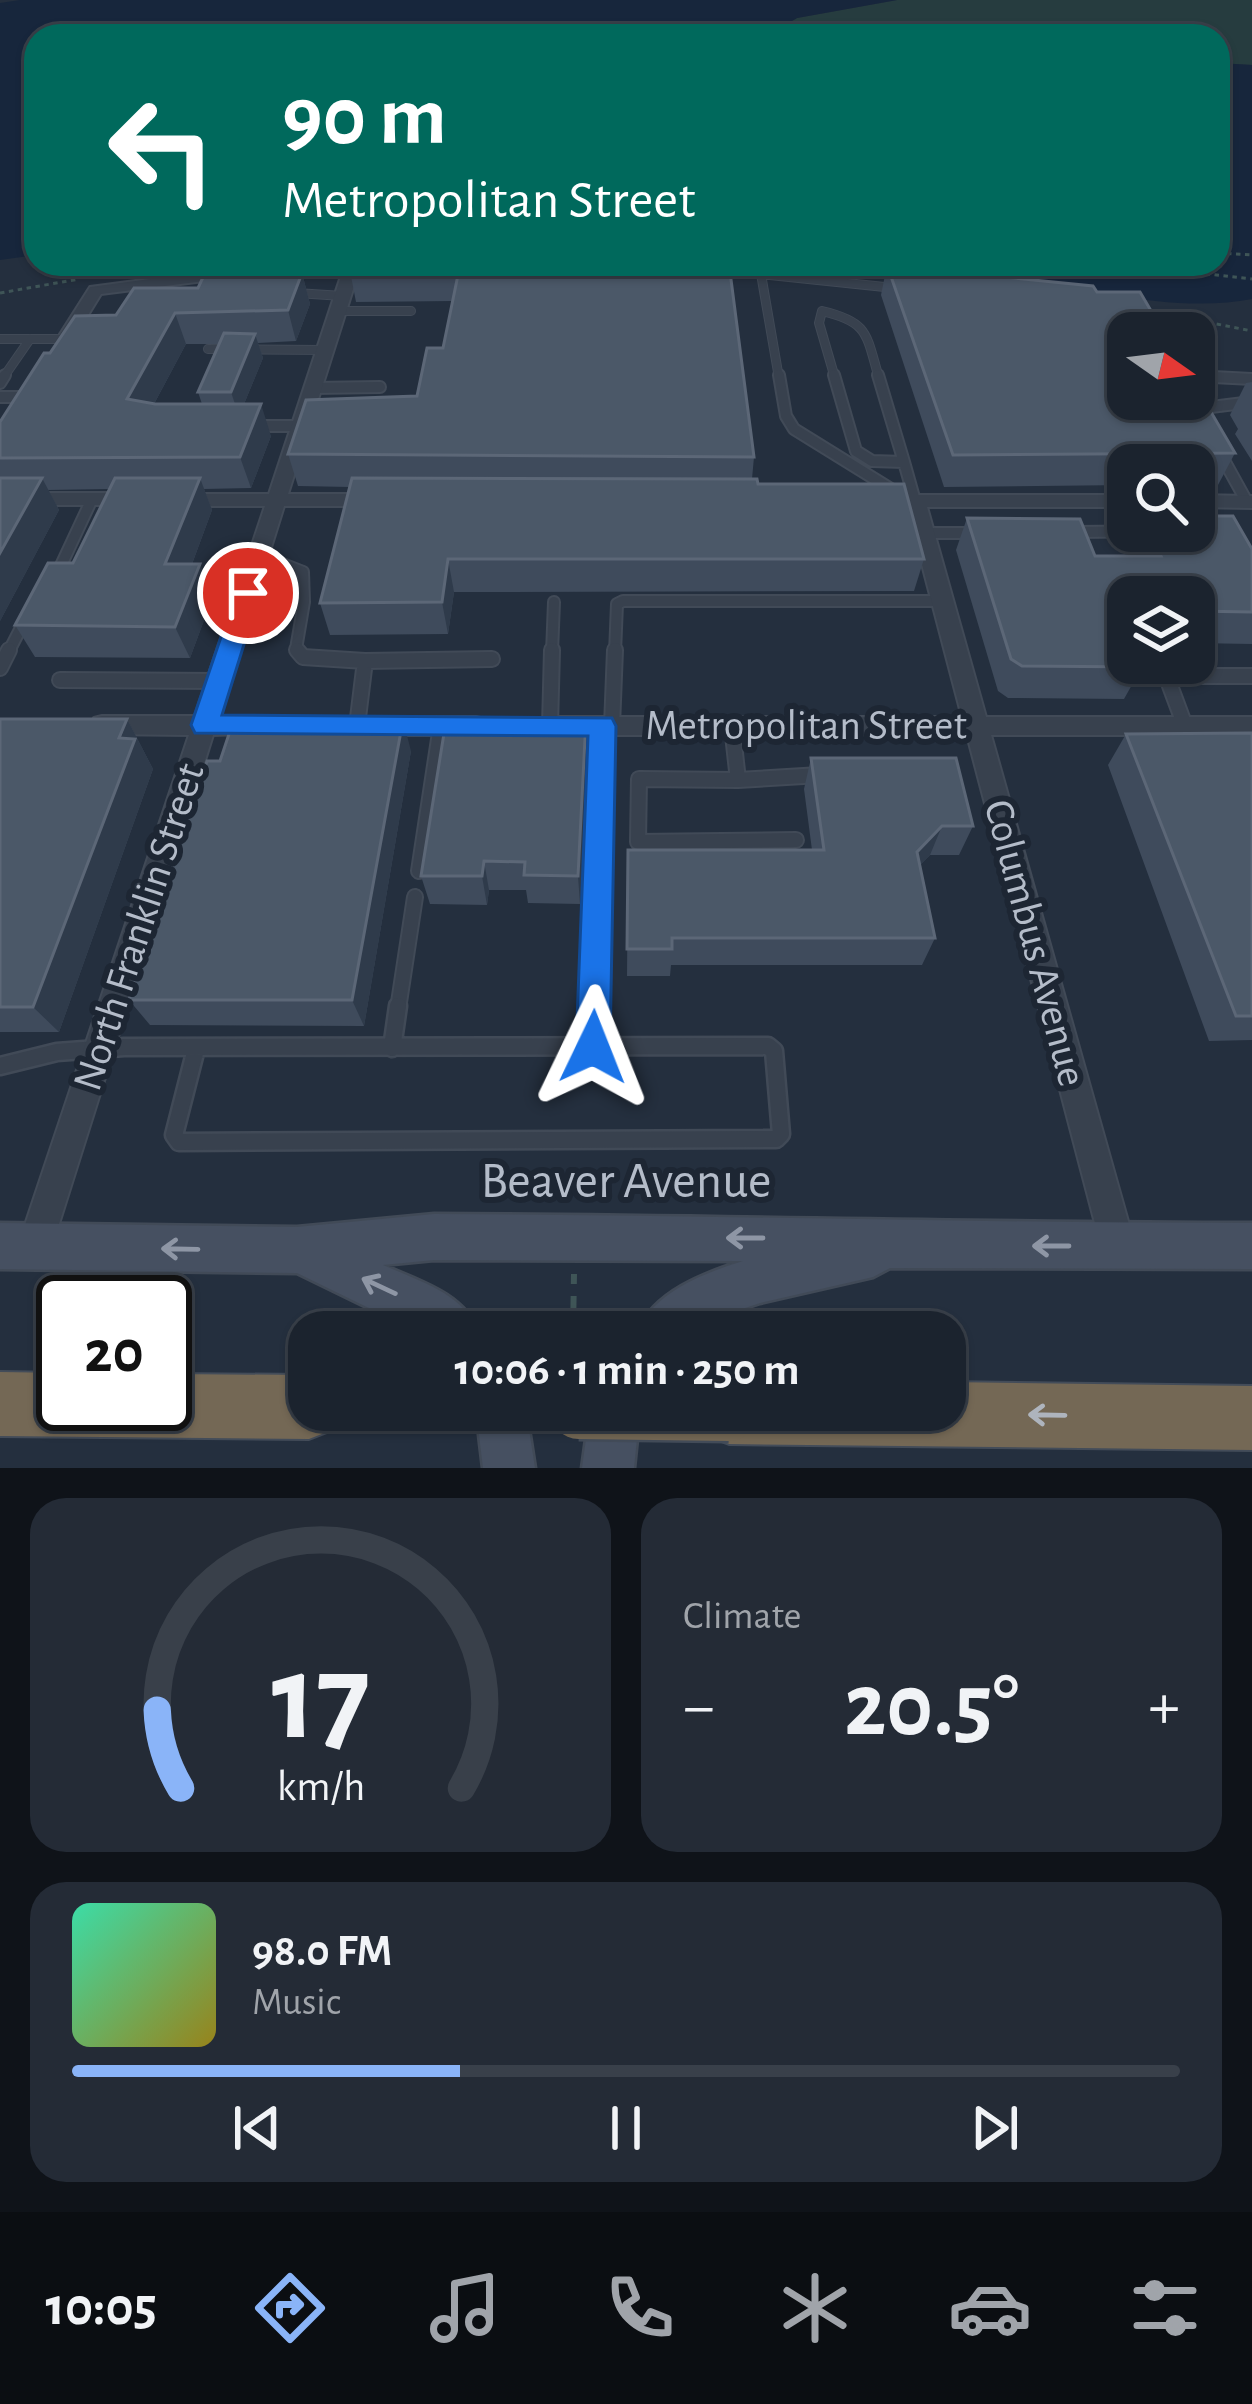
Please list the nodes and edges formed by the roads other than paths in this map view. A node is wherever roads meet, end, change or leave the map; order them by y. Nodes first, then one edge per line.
1 (200, 276) edge
2 (237, 276) edge
3 (349, 276) edge
4 (760, 276) edge
5 (779, 276) edge
6 (902, 289) edge
7 (236, 290) edge
8 (287, 293) edge
9 (340, 303) junction
10 (411, 311) dead end
11 (0, 339) edge
12 (30, 339) junction
13 (65, 339) junction
14 (208, 350) dead end
15 (326, 350) junction
16 (53, 358) edge
17 (1215, 377) edge
18 (40, 378) edge
19 (1252, 379) edge
20 (0, 382) edge
21 (380, 387) dead end
22 (313, 388) junction
23 (0, 397) edge
24 (1252, 402) edge
25 (1215, 403) edge
26 (24, 404) joint
27 (1201, 420) edge
28 (234, 426) edge
29 (299, 426) junction
30 (1205, 427) edge
31 (1216, 446) edge
32 (904, 462) junction
33 (0, 499) edge
34 (92, 500) junction
35 (278, 500) junction
36 (406, 500) edge
37 (855, 501) edge
38 (909, 501) junction
39 (1107, 501) edge
40 (1215, 502) edge
41 (1249, 502) edge
42 (994, 532) edge
43 (1064, 532) edge
44 (1107, 532) edge
45 (923, 533) junction
46 (258, 562) junction
47 (44, 583) edge
48 (941, 601) junction
49 (554, 602) dead end
50 (33, 604) edge
51 (492, 659) dead end
52 (365, 661) junction
53 (0, 668) edge
54 (1252, 676) edge
55 (60, 680) dead end
56 (219, 681) junction
57 (68, 725) edge
58 (205, 725) junction
59 (292, 725) edge
60 (346, 726) joint
61 (441, 726) junction
62 (528, 726) junction
63 (607, 726) junction
64 (732, 726) junction
65 (975, 726) junction
66 (1185, 726) junction
67 (1252, 726) edge
68 (831, 775) edge
69 (738, 780) junction
70 (796, 840) dead end
71 (419, 871) edge
72 (415, 897) dead end
73 (593, 1047) junction
74 (196, 1048) junction
75 (392, 1048) junction
76 (100, 1049) junction
77 (0, 1066) edge
78 (17, 1246) edge
79 (904, 1246) junction
80 (1118, 1246) junction
81 (1252, 1246) edge
82 (297, 1250) junction
83 (430, 1311) edge
84 (689, 1311) edge
85 (0, 1404) edge
86 (288, 1407) edge
87 (966, 1414) edge
88 (1252, 1414) edge
89 (504, 1431) edge
90 (612, 1431) edge
91 (509, 1468) edge
92 (608, 1468) edge

1 - 13 street
2 - 7 lane
3 - 9 street, North Franklin Street
4 - 38 lane
5 - 6 lane
8 - 9 lane
9 - 10 lane
9 - 15 street, North Franklin Street
11 - 12 lane
12 - 13 lane
12 - 20 lane
13 - 16 street
14 - 15 lane
15 - 22 street, North Franklin Street
17 - 19 lane
18 - 26 street
21 - 22 lane
22 - 29 street, North Franklin Street
23 - 26 lane
24 - 25 lane
27 - 30 lane
28 - 29 lane
29 - 35 street, North Franklin Street
31 - 41 lane
32 - 32 lane
32 - 38 lane
33 - 34 street
34 - 35 street
34 - 47 lane
35 - 36 street
35 - 46 street, North Franklin Street
37 - 38 street
38 - 39 street
38 - 45 street, Columbus Avenue
40 - 41 street
42 - 45 lane
43 - 44 lane
45 - 48 street, Columbus Avenue
46 - 52 lane
46 - 56 street, North Franklin Street
48 - 63 lane
48 - 65 street, Columbus Avenue
49 - 62 lane
50 - 53 lane
51 - 52 lane
52 - 60 lane
54 - 66 lane
55 - 56 lane
56 - 58 street, North Franklin Street
57 - 58 street
58 - 59 street
58 - 76 street, North Franklin Street
60 - 61 street, Metropolitan Street
61 - 62 street, Metropolitan Street
61 - 71 lane
62 - 63 street, Metropolitan Street
63 - 64 street, Metropolitan Street
63 - 73 lane
64 - 65 street, Metropolitan Street
64 - 69 lane
65 - 66 street, Metropolitan Street
65 - 80 street, Columbus Avenue
66 - 67 street, Metropolitan Street
68 - 69 lane
69 - 70 lane
72 - 75 lane
73 - 74 lane
73 - 75 lane
74 - 75 lane
74 - 76 lane
76 - 77 lane
76 - 78 street, North Franklin Street
82 -> 78 main road, Beaver Avenue
80 -> 79 main road, Beaver Avenue
79 -> 82 main road, Beaver Avenue
79 - 84 main road
80 - 81 main road, Beaver Avenue
83 -> 82 main road
85 - 86 highway
88 -> 87 highway
89 - 91 main road
90 - 92 main road

